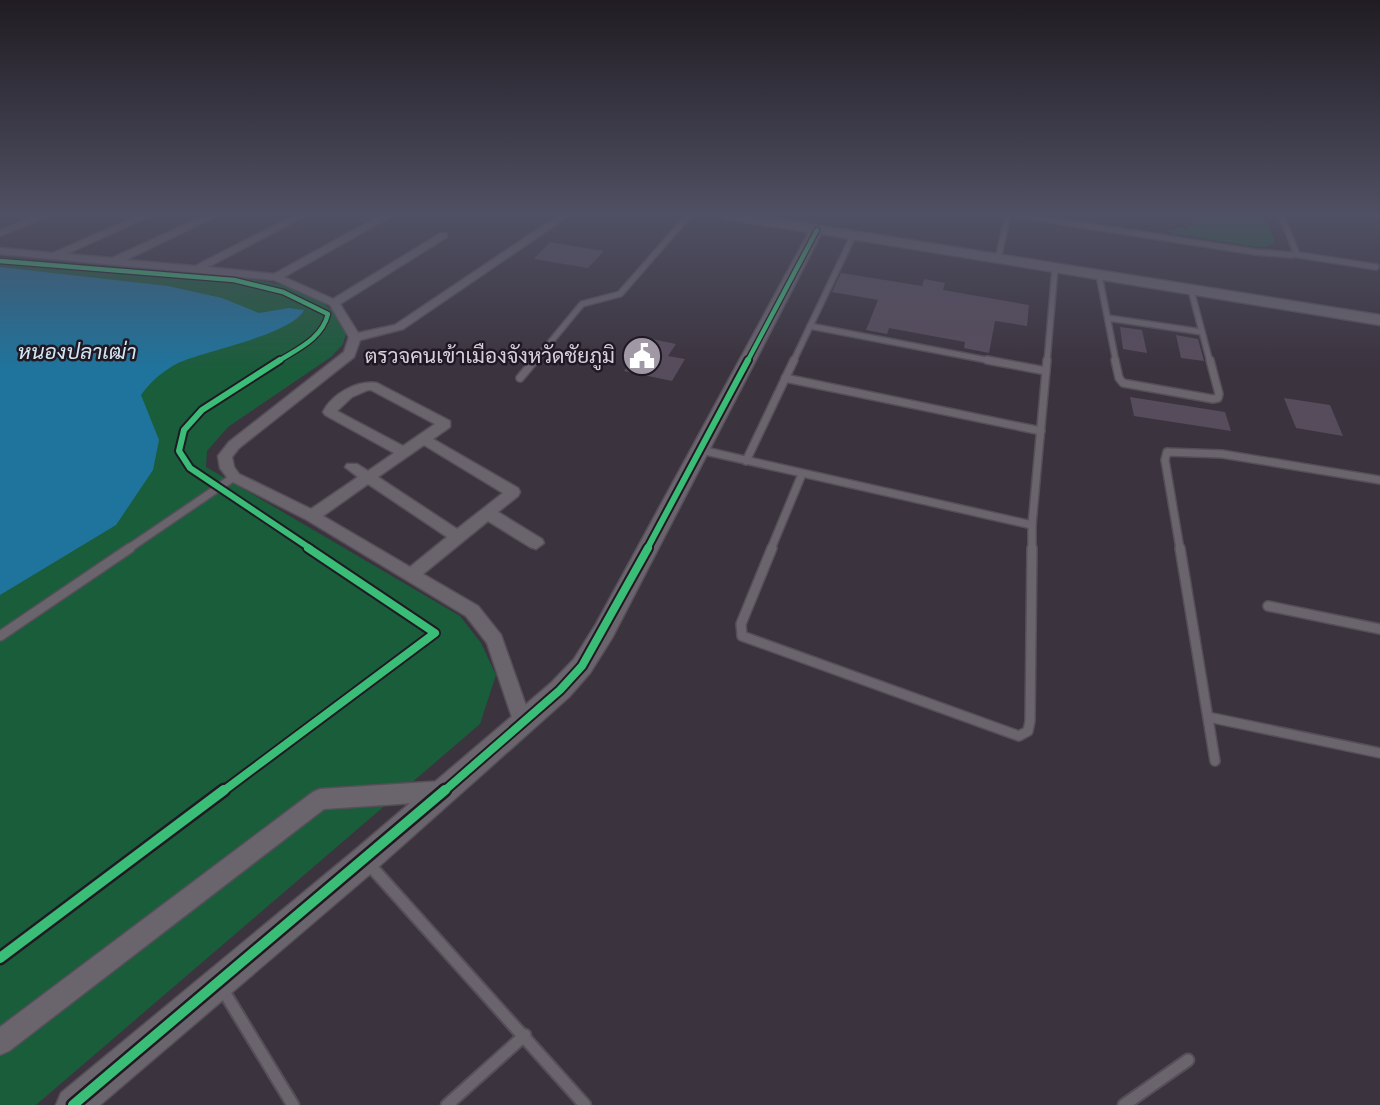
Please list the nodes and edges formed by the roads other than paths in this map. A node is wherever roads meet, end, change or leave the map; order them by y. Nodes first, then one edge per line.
1 (177, 267) edge
2 (200, 267) edge
3 (295, 267) edge
4 (393, 267) edge
5 (489, 267) edge
6 (644, 267) edge
7 (798, 267) edge
8 (838, 267) edge
9 (1046, 267) edge
10 (197, 268) junction
11 (1055, 268) junction
12 (1099, 275) junction
13 (276, 277) junction
14 (1191, 290) junction
15 (334, 303) junction
16 (1108, 318) junction
17 (1380, 320) edge
18 (810, 326) junction
19 (1202, 332) junction
20 (355, 337) junction
21 (1046, 371) junction
22 (520, 378) dead end
23 (785, 378) junction
24 (1041, 431) junction
25 (423, 439) junction
26 (701, 450) junction
27 (403, 452) junction
28 (746, 461) junction
29 (352, 467) dead end
30 (802, 474) junction
31 (234, 477) junction
32 (368, 477) junction
33 (1380, 480) edge
34 (487, 513) junction
35 (312, 516) junction
36 (1032, 525) junction
37 (458, 537) junction
38 (536, 543) dead end
39 (412, 574) junction
40 (1268, 607) dead end
41 (1380, 629) edge
42 (0, 636) edge
43 (1208, 717) junction
44 (523, 723) junction
45 (1380, 753) edge
46 (1215, 761) dead end
47 (445, 791) junction
48 (365, 860) junction
49 (217, 981) junction
50 (525, 1035) junction
51 (0, 1042) edge
52 (1188, 1060) dead end
53 (73, 1105) edge
54 (293, 1105) edge
55 (447, 1105) edge
56 (585, 1105) edge
57 (1125, 1105) edge

1 - 10 street
2 - 10 street
3 - 13 street
4 - 15 street
5 - 20 street
6 - 22 lane
7 - 26 street
8 - 18 lane
9 - 11 street
10 - 13 street
11 - 12 street
11 - 21 lane
12 - 14 street
12 - 16 lane
13 - 15 street
14 - 17 street
14 - 19 lane
15 - 20 street
16 - 19 lane
16 - 19 lane
18 - 21 lane
18 - 23 lane
20 - 31 street
21 - 24 lane
23 - 24 lane
23 - 28 lane
24 - 36 lane
25 - 27 street
25 - 27 street
25 - 34 street
26 - 28 lane
26 - 44 street
27 - 32 street
28 - 30 lane
29 - 32 street
30 - 36 lane
30 - 36 lane
31 - 35 street
31 - 42 lane
32 - 35 street
32 - 37 street
33 - 43 lane
34 - 37 street
34 - 38 street
35 - 39 street
37 - 39 street
39 - 44 street
40 - 41 lane
43 - 45 lane
43 - 46 lane
44 - 47 street
47 - 48 street
47 - 51 street
48 - 49 street
48 - 50 lane
49 - 53 street
49 - 54 lane
50 - 55 lane
50 - 56 lane
52 - 57 lane

